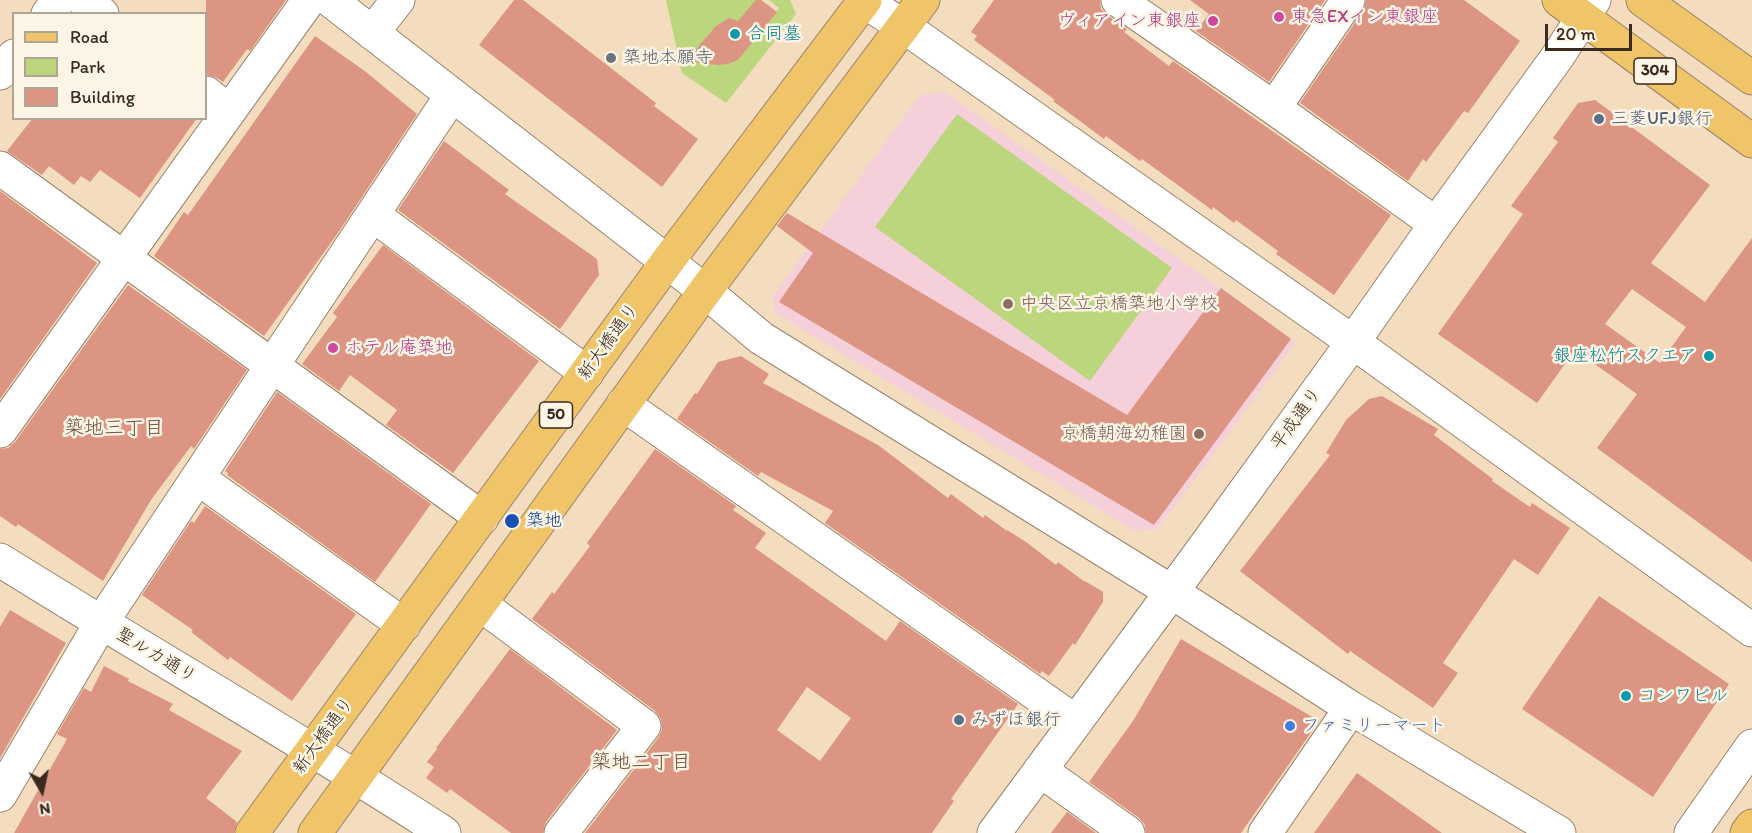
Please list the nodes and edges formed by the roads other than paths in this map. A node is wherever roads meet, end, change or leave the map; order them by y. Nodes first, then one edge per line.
1 (59, 0) edge
2 (84, 0) edge
3 (309, 0) edge
4 (330, 0) edge
5 (399, 0) edge
6 (864, 0) edge
7 (924, 0) edge
8 (1118, 0) edge
9 (1348, 0) edge
10 (1643, 0) edge
11 (1579, 6) edge
12 (50, 12) edge
13 (99, 12) edge
14 (903, 26) junction
15 (372, 33) junction
16 (12, 58) edge
17 (0, 73) edge
18 (1752, 78) edge
19 (452, 95) junction
20 (217, 102) edge
21 (1274, 108) junction
22 (207, 119) edge
23 (206, 120) edge
24 (1752, 141) edge
25 (0, 168) edge
26 (373, 215) junction
27 (1436, 224) junction
28 (124, 258) junction
29 (667, 262) junction
30 (705, 291) junction
31 (1353, 342) junction
32 (273, 366) junction
33 (587, 373) junction
34 (623, 404) junction
35 (0, 431) edge
36 (198, 478) junction
37 (482, 518) junction
38 (0, 560) edge
39 (1172, 592) junction
40 (480, 604) junction
41 (101, 623) junction
42 (404, 625) junction
43 (1752, 630) edge
44 (1351, 708) junction
45 (1076, 722) junction
46 (1752, 746) edge
47 (314, 750) junction
48 (1040, 770) junction
49 (357, 776) junction
50 (0, 795) edge
51 (1752, 826) edge
52 (252, 833) edge
53 (315, 833) edge
54 (444, 833) edge
55 (561, 833) edge
56 (994, 833) edge
57 (1128, 833) edge
58 (1265, 833) edge
59 (1559, 833) edge
60 (1691, 833) edge
61 (1747, 833) edge

1 - 12 street
2 - 13 street
3 - 20 street
4 - 15 street
5 - 15 street
6 - 14 street
6 - 29 main road, 新大橋通り / 50
7 - 14 main road, 50
8 - 21 street
9 - 21 street
10 - 18 main road
11 - 24 main road, 304
11 - 27 street, 平成通り
14 - 30 main road, 50
14 - 31 street
15 - 19 street
16 - 17 street
19 - 26 street
19 - 29 street
20 - 22 street
21 - 27 street
23 - 28 street
25 - 28 street
26 - 32 street
26 - 33 street
27 - 31 street, 平成通り
28 - 32 street
28 - 35 street
29 - 30 street
29 - 33 main road, 新大橋通り / 50
30 - 34 main road, 50
30 - 39 street
31 - 39 street, 平成通り
31 - 43 street
32 - 36 street
32 - 37 street
33 - 37 main road, 新大橋通り / 50
34 - 40 main road, 50
34 - 45 street
36 - 41 street
36 - 42 street
37 - 42 main road, 新大橋通り / 50
38 - 41 street, 聖ルカ通り
39 - 44 street
39 - 45 street, 平成通り
40 - 49 main road, 50
40 - 55 street
41 - 47 street, 聖ルカ通り
41 - 50 street
42 - 47 main road, 新大橋通り / 50
44 - 58 street
44 - 59 street
45 - 48 street, 平成通り
46 - 60 street
47 - 49 street, 聖ルカ通り
47 - 52 main road, 新大橋通り / 50
48 - 56 street, 平成通り
48 - 57 street
49 - 53 main road, 50
49 - 54 street, 聖ルカ通り
51 - 61 main road

